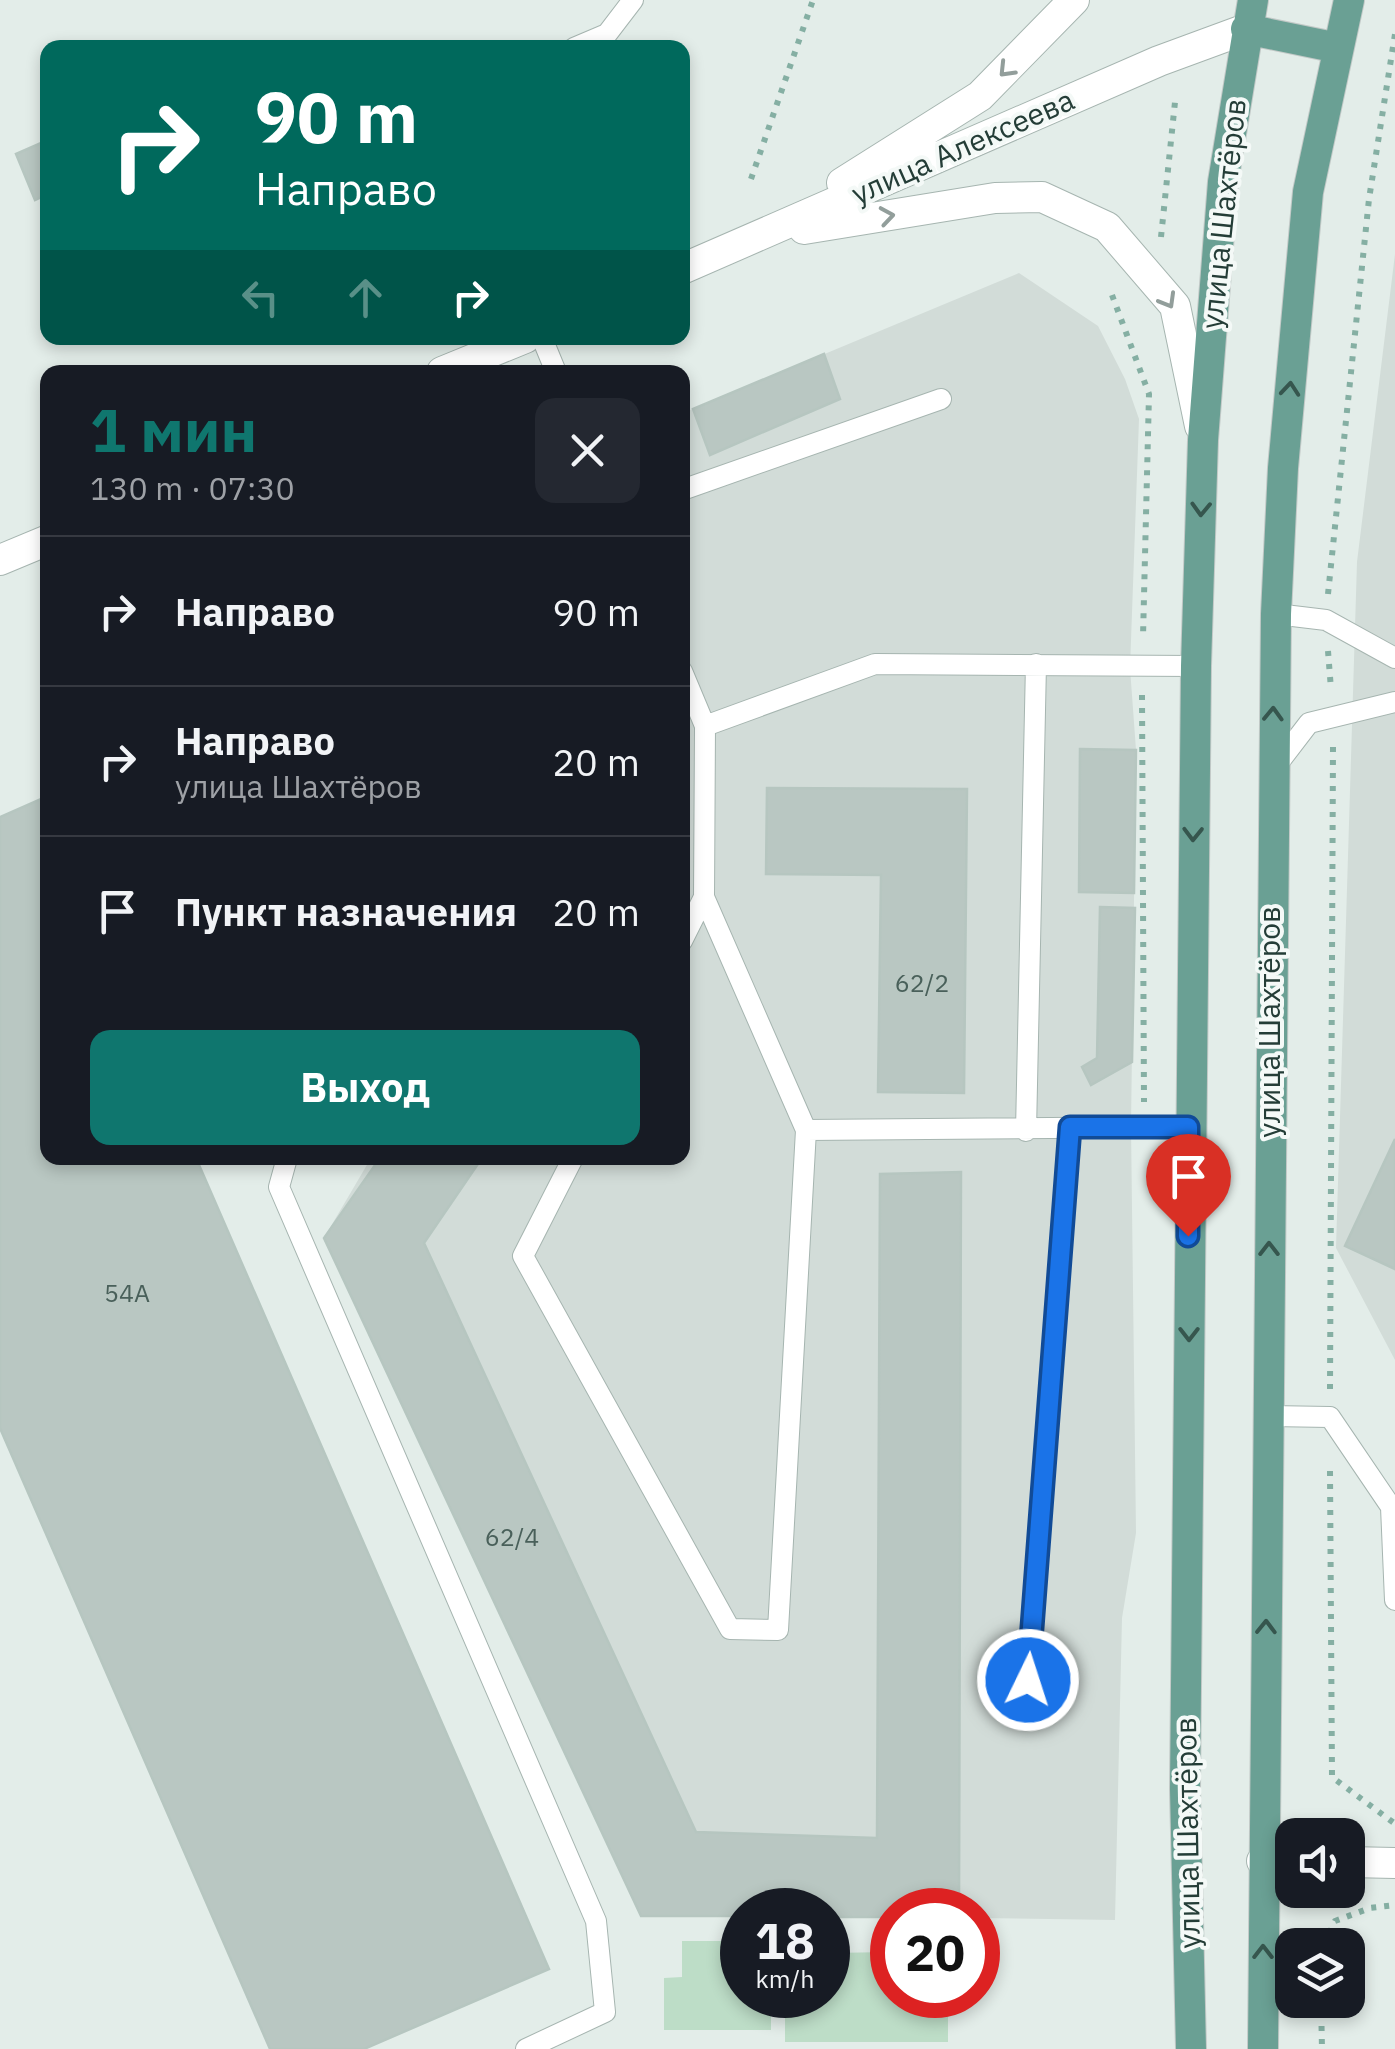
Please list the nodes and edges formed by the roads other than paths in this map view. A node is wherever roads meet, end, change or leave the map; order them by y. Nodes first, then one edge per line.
1 (633, 0) edge
2 (1074, 0) edge
3 (1349, 0) edge
4 (1250, 15) edge
5 (593, 40) edge
6 (1338, 48) junction
7 (756, 237) junction
8 (690, 266) edge
9 (507, 345) edge
10 (459, 365) edge
11 (941, 399) dead end
12 (1203, 440) junction
13 (690, 487) edge
14 (40, 543) edge
15 (0, 560) edge
16 (1276, 614) junction
17 (1395, 658) edge
18 (1036, 664) junction
19 (1196, 666) junction
20 (690, 689) edge
21 (1395, 702) edge
22 (706, 726) junction
23 (1271, 771) junction
24 (704, 898) junction
25 (690, 925) edge
26 (1070, 1127) junction
27 (1188, 1127) junction
28 (806, 1130) junction
29 (1026, 1131) junction
30 (285, 1165) edge
31 (569, 1165) edge
32 (1268, 1416) junction
33 (1395, 1600) edge
34 (1025, 1720) dead end
35 (1276, 1818) edge
36 (1365, 1862) edge
37 (1395, 1863) edge
38 (1275, 1890) edge
39 (526, 2049) edge
40 (1192, 2049) edge
41 (1264, 2049) edge

1 - 5 lane
2 -> 7 street
3 - 6 main road, улица Шахтёров
4 - 6 main road
4 - 7 street, улица Алексеева
4 - 12 main road, улица Шахтёров
16 -> 6 main road, улица Шахтёров
7 - 8 street, улица Алексеева
7 -> 12 street
9 - 10 street
11 - 13 lane
12 -> 19 main road, улица Шахтёров
14 - 15 street
16 - 17 lane
23 -> 16 main road, улица Шахтёров
18 - 19 lane
18 - 22 lane
18 - 29 lane
19 -> 27 main road, улица Шахтёров
20 - 22 lane
21 - 23 lane
22 - 24 lane
32 -> 23 main road, улица Шахтёров
24 - 25 lane
24 - 28 lane
26 - 27 lane
26 - 29 lane
26 - 34 lane
27 -> 40 main road, улица Шахтёров
28 - 29 lane
28 - 31 lane
30 - 39 lane
32 - 33 lane
35 -> 32 main road, улица Шахтёров
36 - 37 street
41 -> 38 main road, улица Шахтёров

